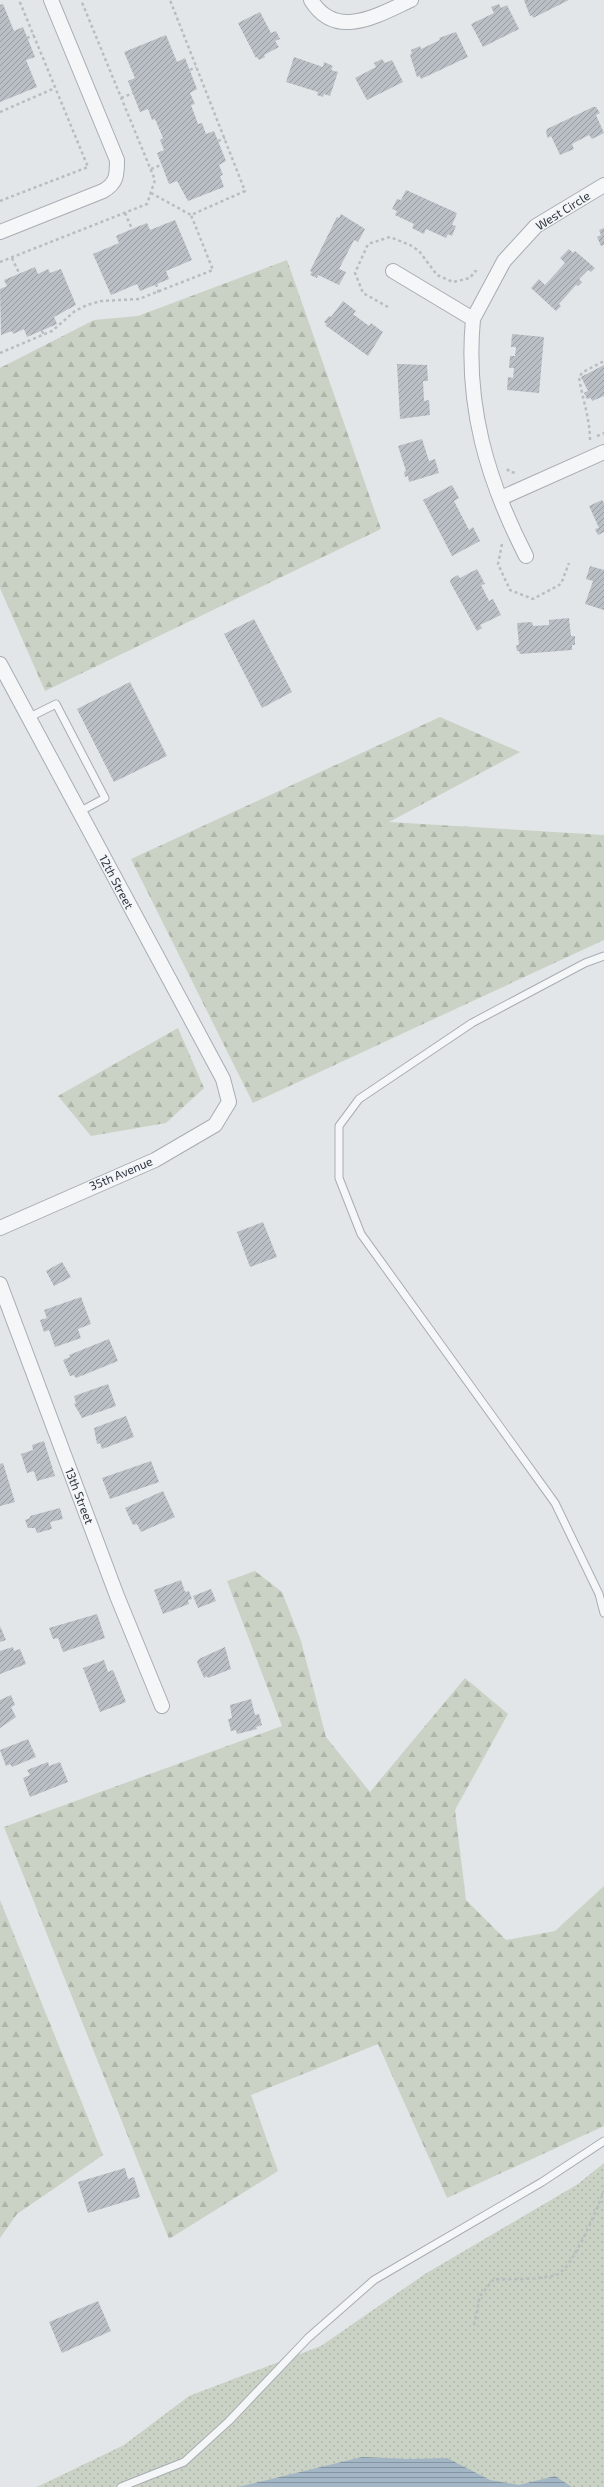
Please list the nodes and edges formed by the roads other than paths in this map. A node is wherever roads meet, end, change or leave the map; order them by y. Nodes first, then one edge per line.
1 (51, 0) edge
2 (411, 0) edge
3 (312, 1) edge
4 (604, 185) edge
5 (0, 232) edge
6 (393, 271) dead end
7 (473, 319) junction
8 (604, 452) edge
9 (501, 498) junction
10 (526, 556) dead end
11 (0, 664) edge
12 (27, 718) junction
13 (79, 812) junction
14 (604, 956) edge
15 (229, 1102) joint
16 (0, 1228) edge
17 (0, 1284) edge
18 (604, 1613) edge
19 (162, 1706) dead end
20 (604, 2140) edge
21 (121, 2487) edge

1 - 5 street
2 - 3 street
4 - 7 street, West Circle
6 - 7 street
7 - 9 street, West Circle
8 - 9 street
9 - 10 street, West Circle
11 - 12 street, 12th Street
12 - 13 street, 12th Street
12 - 13 lane
13 - 15 street, 12th Street
14 - 18 lane
15 - 16 street, 35th Avenue
17 - 19 street, 13th Street
20 - 21 lane

